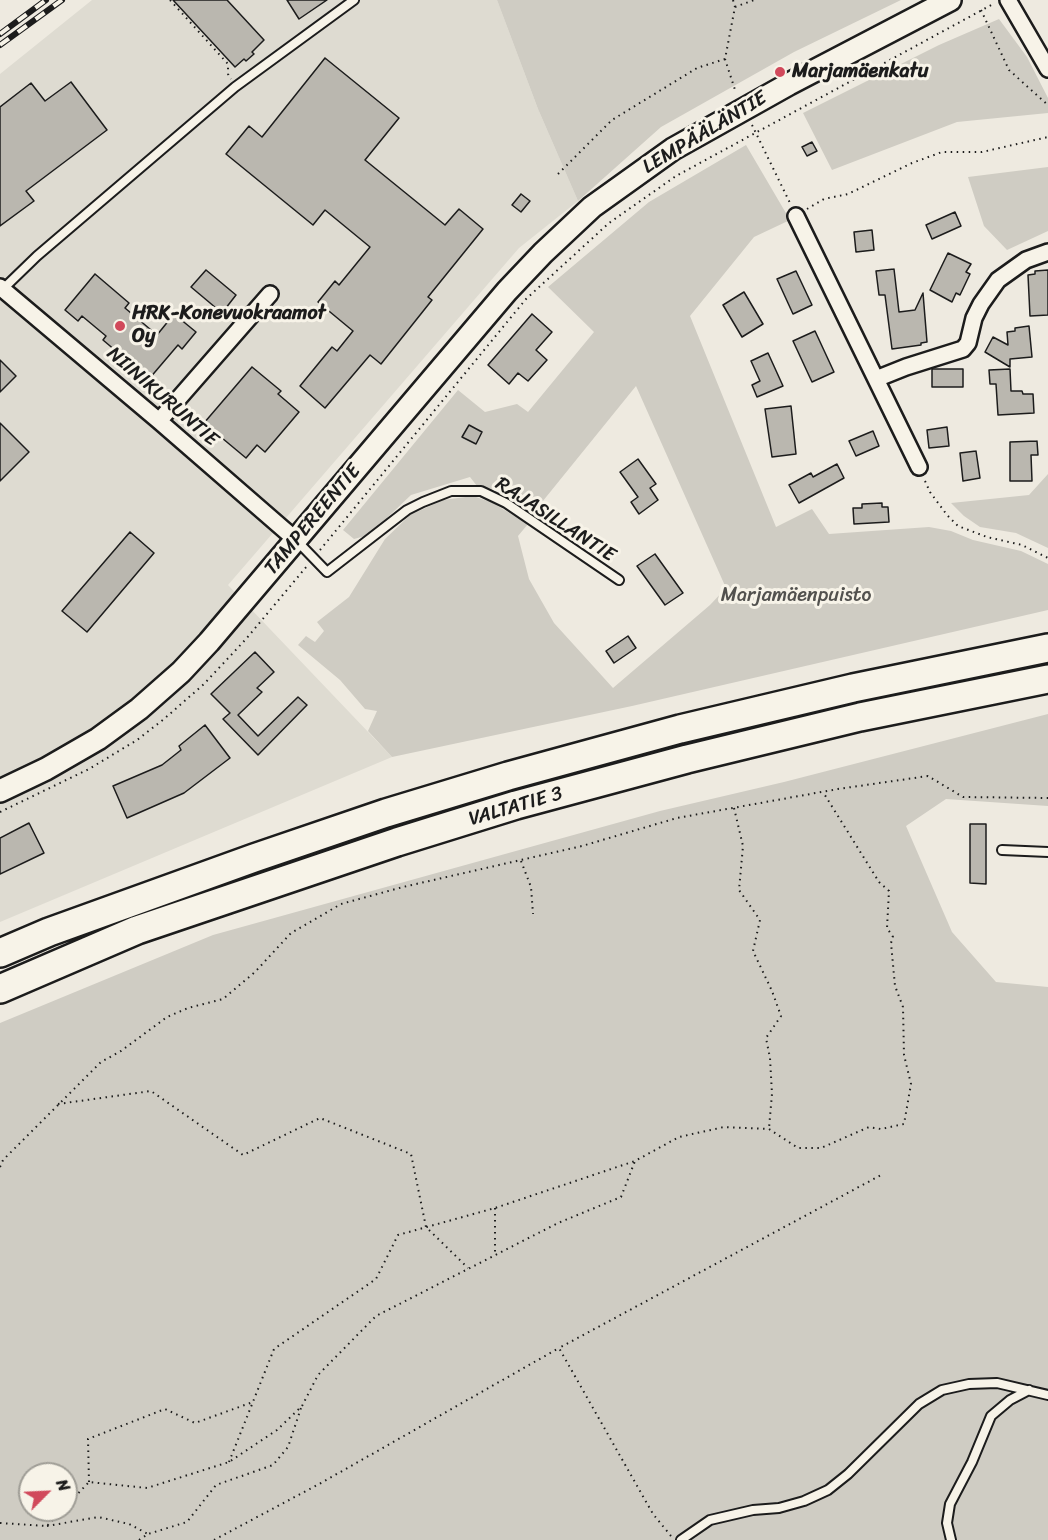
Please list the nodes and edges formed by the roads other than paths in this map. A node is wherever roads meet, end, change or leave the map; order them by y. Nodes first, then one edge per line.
1 (354, 0) edge
2 (950, 0) edge
3 (1008, 0) edge
4 (1048, 69) edge
5 (592, 207) joint
6 (796, 216) road end
7 (1048, 252) edge
8 (1, 288) edge
9 (270, 294) dead end
10 (876, 379) junction
11 (159, 421) junction
12 (919, 467) road end
13 (296, 540) junction
14 (618, 580) dead end
15 (1048, 648) edge
16 (1048, 679) edge
17 (0, 791) edge
18 (1002, 850) dead end
19 (1048, 852) edge
20 (0, 952) edge
21 (0, 989) edge
22 (1029, 1390) junction
23 (1048, 1395) edge
24 (681, 1540) edge
25 (951, 1540) edge

1 - 8 lane
2 - 5 main road, LEMPÄÄLÄNTIE
3 - 4 street
5 - 13 main road, TAMPEREENTIE
6 - 10 street
7 - 10 street
8 - 11 street, NIINIKURUNTIE
9 - 11 street
10 - 12 street
11 - 13 street, NIINIKURUNTIE
13 - 14 lane, RAJASILLANTIE
13 - 17 main road, TAMPEREENTIE
15 - 20 highway, VALTATIE 3
16 - 21 highway, VALTATIE 3
18 - 19 lane
22 - 23 lane
22 - 24 lane
22 - 25 lane

